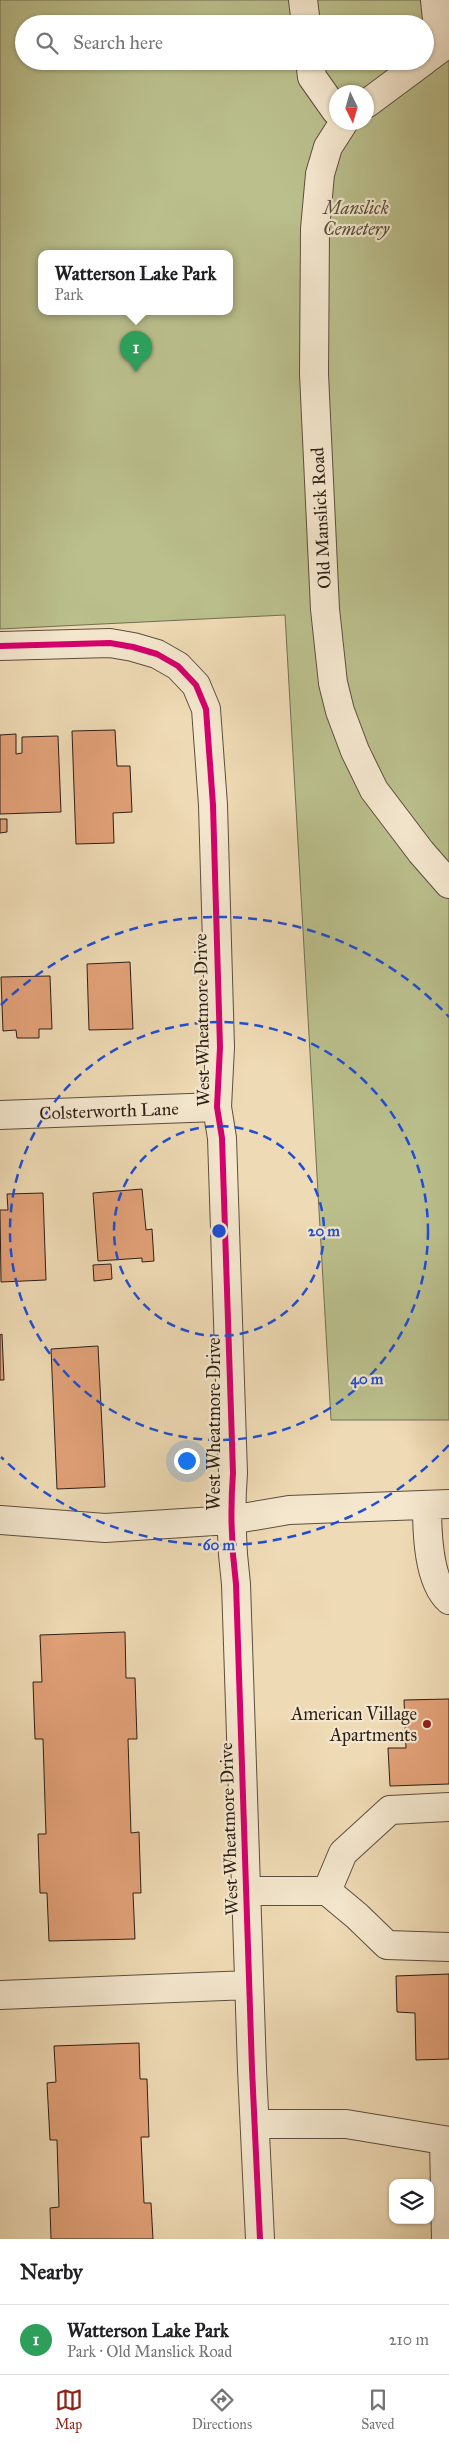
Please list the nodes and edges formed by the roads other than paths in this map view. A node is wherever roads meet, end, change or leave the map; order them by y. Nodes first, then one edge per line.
1 (303, 0) edge
2 (434, 0) edge
3 (305, 15) edge
4 (434, 54) edge
5 (311, 70) edge
6 (412, 70) edge
7 (374, 98) edge
8 (329, 101) edge
9 (339, 130) edge
10 (0, 646) edge
11 (449, 884) edge
12 (217, 1107) junction
13 (0, 1115) edge
14 (438, 1505) edge
15 (0, 1520) edge
16 (230, 1520) junction
17 (449, 1600) edge
18 (449, 1807) edge
19 (246, 1891) junction
20 (327, 1891) junction
21 (449, 1947) edge
22 (249, 1985) junction
23 (0, 1996) edge
24 (255, 2124) junction
25 (447, 2141) edge
26 (260, 2239) edge
27 (446, 2239) edge

1 - 3 street
2 - 4 street
5 - 8 street
6 - 7 street
9 - 11 street, Old Manslick Road
10 - 12 street, West Wheatmore Drive
12 - 13 street, Colsterworth Lane
12 - 16 street, West Wheatmore Drive
14 - 16 street
14 - 17 street
15 - 16 street
16 - 19 street, West Wheatmore Drive
18 - 20 street
19 - 20 street
19 - 22 street, West Wheatmore Drive
20 - 21 street
22 - 23 street
22 - 24 street, West Wheatmore Drive
24 - 25 street
24 - 26 street, West Wheatmore Drive
25 - 27 street

